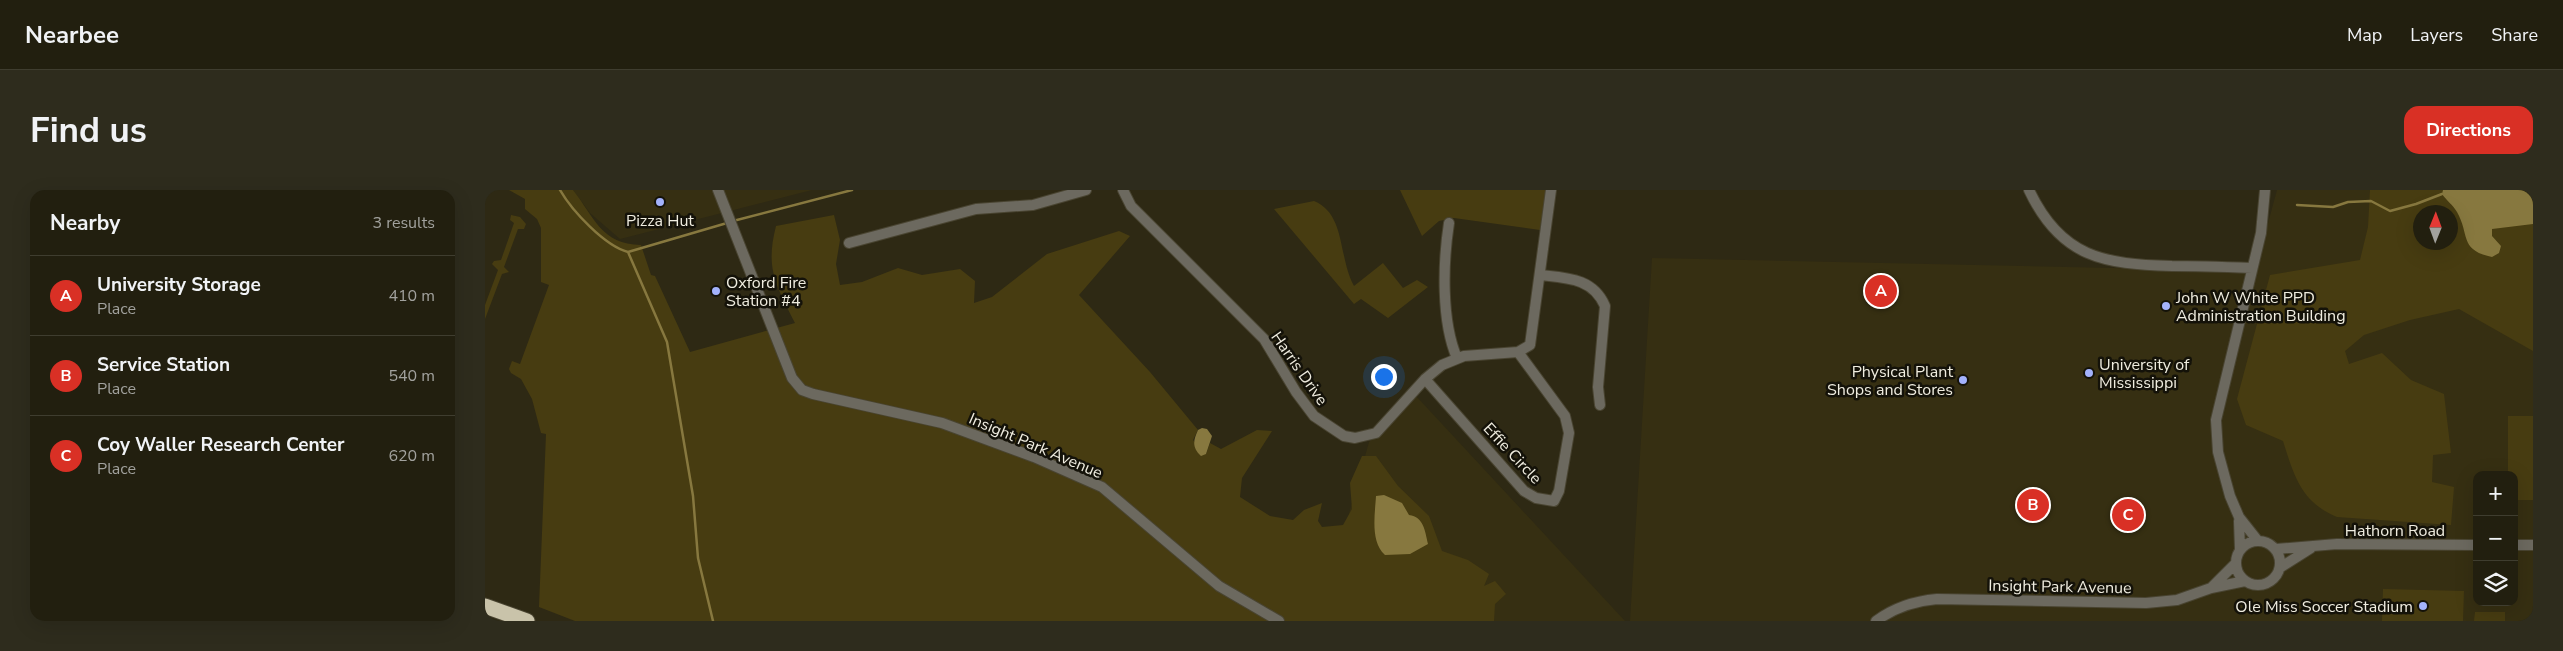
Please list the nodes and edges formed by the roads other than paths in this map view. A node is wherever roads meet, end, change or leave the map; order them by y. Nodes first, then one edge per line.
1 (718, 190) edge
2 (1086, 190) edge
3 (1123, 190) edge
4 (1551, 190) edge
5 (2029, 190) edge
6 (2265, 190) edge
7 (1449, 223) dead end
8 (849, 243) dead end
9 (2252, 268) junction
10 (1540, 275) junction
11 (1518, 352) junction
12 (1457, 358) junction
13 (1425, 379) junction
14 (1600, 405) dead end
15 (2239, 517) junction
16 (2258, 541) junction
17 (2473, 545) edge
18 (2518, 545) edge
19 (2533, 545) edge
20 (2312, 547) junction
21 (2276, 549) junction
22 (2240, 550) junction
23 (2236, 563) junction
24 (2281, 567) junction
25 (2245, 581) junction
26 (2211, 588) junction
27 (485, 606) edge
28 (527, 621) edge
29 (1279, 621) edge
30 (1876, 621) edge

1 - 29 street, Insight Park Avenue
2 - 8 street
3 - 13 street, Harris Drive
4 - 10 street
5 - 9 street
6 - 9 street, Hathorn Road
7 - 12 street
9 - 15 street, Hathorn Road
10 - 11 street
10 - 14 street
11 - 12 street, Harris Drive
11 - 13 street, Effie Circle
12 - 13 street, Harris Drive
15 - 16 street, Hathorn Road
15 - 22 street, Hathorn Road
16 - 21 street, Hathorn Road
16 - 22 street
17 - 20 street, Hathorn Road
18 - 19 street
20 - 21 street, Hathorn Road
20 - 24 street, Hathorn Road
21 - 24 street
22 - 23 street, Hathorn Road
23 - 25 street
23 - 26 street
24 - 25 street, Hathorn Road
25 - 26 street, Insight Park Avenue
26 - 30 street, Insight Park Avenue
27 - 28 highway

